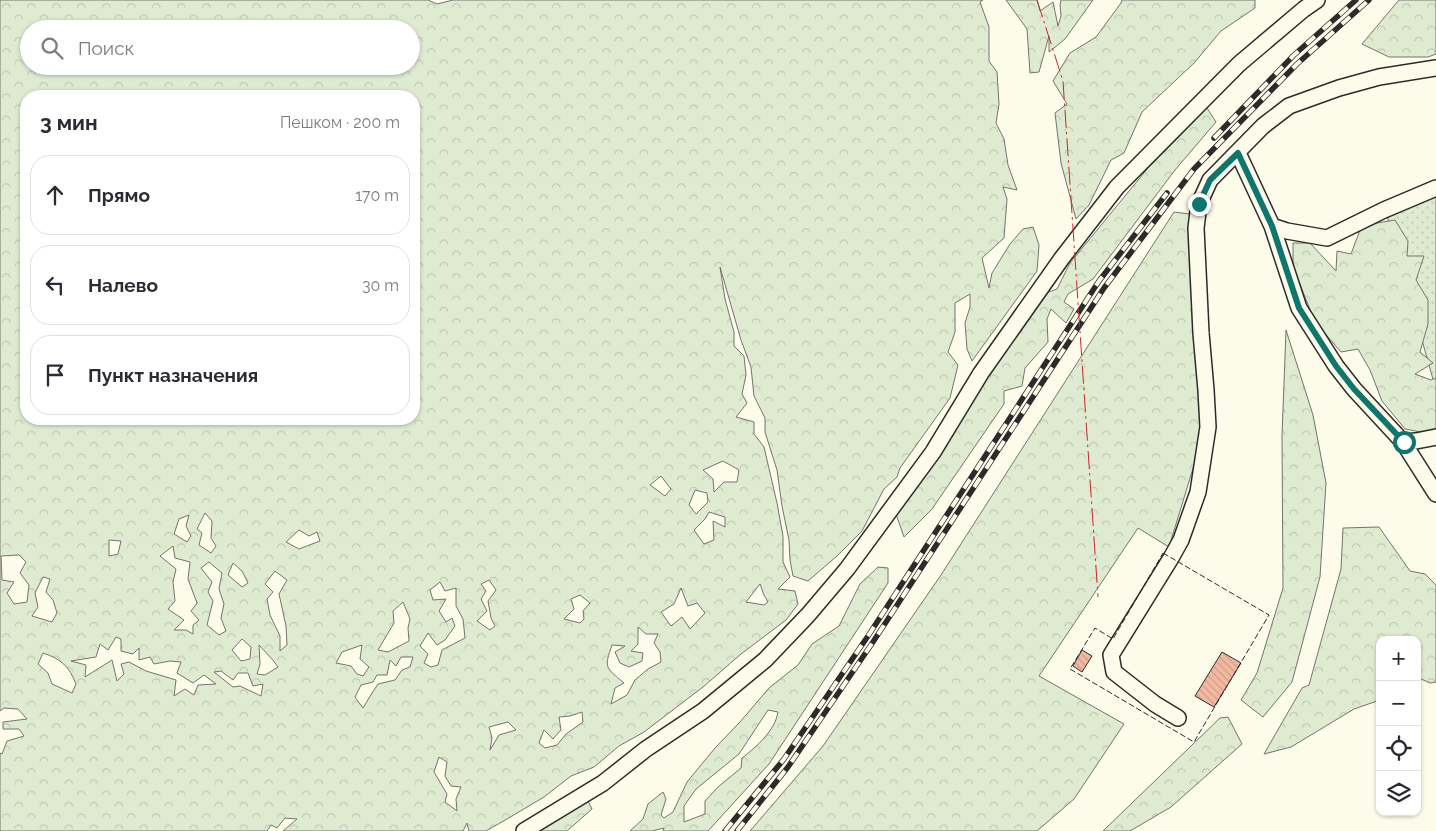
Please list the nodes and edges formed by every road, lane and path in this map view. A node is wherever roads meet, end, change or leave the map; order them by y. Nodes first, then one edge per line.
1 (1317, 0) edge
2 (1436, 68) edge
3 (1238, 153) junction
4 (1436, 188) edge
5 (1272, 226) junction
6 (1436, 437) edge
7 (1404, 442) junction
8 (1436, 494) edge
9 (1178, 718) dead end
10 (524, 831) edge

1 - 10 lane
2 - 3 lane
3 - 5 lane
3 - 9 lane
4 - 5 lane
5 - 7 lane
6 - 7 lane
7 - 8 lane

